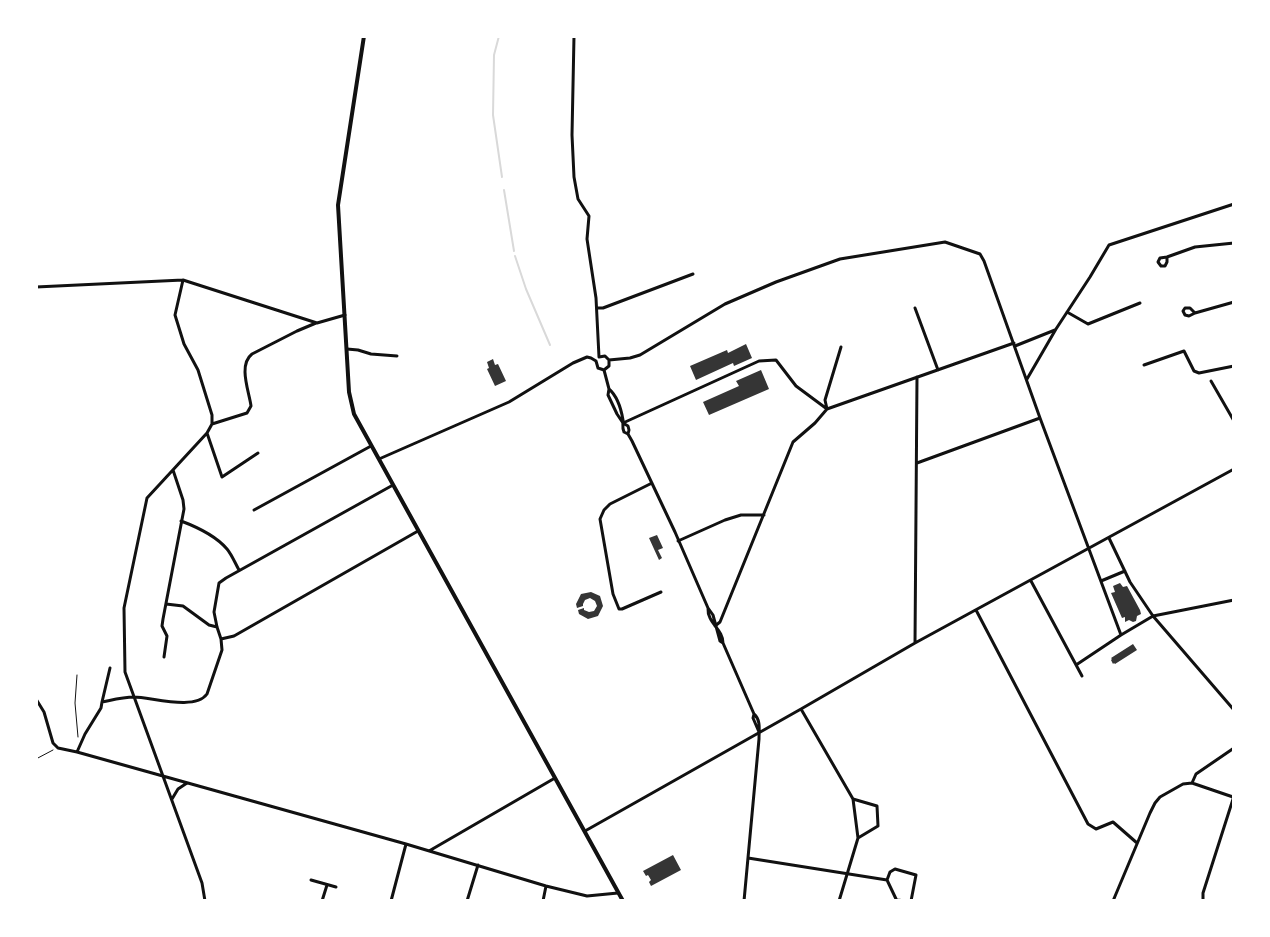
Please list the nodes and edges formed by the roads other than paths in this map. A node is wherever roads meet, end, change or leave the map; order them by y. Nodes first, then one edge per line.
1 (364, 36) edge
2 (574, 36) edge
3 (1234, 204) edge
4 (1234, 244) edge
5 (1167, 257) dead end
6 (693, 274) dead end
7 (183, 280) junction
8 (36, 287) edge
9 (1234, 302) edge
10 (1140, 303) dead end
11 (597, 308) junction
12 (915, 308) dead end
13 (1068, 312) junction
14 (1195, 313) dead end
15 (345, 315) junction
16 (317, 323) junction
17 (1056, 329) junction
18 (1015, 345) junction
19 (841, 346) dead end
20 (347, 349) junction
21 (397, 356) dead end
22 (597, 359) junction
23 (609, 360) junction
24 (1144, 365) dead end
25 (1234, 366) edge
26 (604, 370) junction
27 (938, 370) junction
28 (917, 377) junction
29 (1027, 380) junction
30 (1211, 381) dead end
31 (827, 409) junction
32 (1040, 418) junction
33 (1234, 421) edge
34 (623, 423) junction
35 (212, 424) junction
36 (207, 432) junction
37 (371, 446) junction
38 (258, 453) dead end
39 (378, 459) junction
40 (917, 463) junction
41 (1234, 469) edge
42 (173, 470) junction
43 (652, 483) junction
44 (393, 485) junction
45 (254, 510) dead end
46 (764, 515) junction
47 (181, 521) junction
48 (418, 531) junction
49 (1109, 538) junction
50 (678, 541) junction
51 (1089, 549) junction
52 (239, 570) junction
53 (1125, 571) junction
54 (1031, 581) junction
55 (1101, 581) junction
56 (661, 592) dead end
57 (1234, 600) edge
58 (166, 604) junction
59 (976, 610) junction
60 (1153, 616) junction
61 (715, 626) junction
62 (217, 627) junction
63 (1121, 635) junction
64 (221, 640) junction
65 (915, 643) junction
66 (164, 657) dead end
67 (1076, 665) junction
68 (110, 668) dead end
69 (1082, 676) dead end
70 (134, 697) junction
71 (36, 698) edge
72 (102, 702) junction
73 (801, 709) junction
74 (1234, 710) edge
75 (759, 732) junction
76 (1234, 748) edge
77 (77, 752) junction
78 (163, 776) junction
79 (555, 778) junction
80 (187, 783) junction
81 (1192, 783) junction
82 (1234, 796) edge
83 (171, 799) junction
84 (853, 800) junction
85 (585, 831) junction
86 (858, 838) junction
87 (1137, 843) junction
88 (406, 844) junction
89 (429, 851) junction
90 (748, 858) junction
91 (478, 865) junction
92 (847, 874) junction
93 (311, 880) dead end
94 (887, 880) junction
95 (327, 884) junction
96 (546, 886) junction
97 (336, 887) dead end
98 (618, 893) junction
99 (205, 901) edge
100 (322, 901) edge
101 (391, 901) edge
102 (467, 901) edge
103 (543, 901) edge
104 (623, 901) edge
105 (744, 901) edge
106 (839, 901) edge
107 (897, 901) edge
108 (906, 901) edge
109 (911, 901) edge
110 (1113, 901) edge
111 (1203, 901) edge

1 - 15 street
2 - 11 street
3 - 13 street
4 - 5 street
6 - 11 street
7 - 8 street
7 - 16 street
7 - 35 street
9 - 14 street
10 - 13 street
11 - 22 street
12 - 27 street
13 - 17 street
15 - 16 street
15 - 20 street
16 - 35 street
17 - 18 street
17 - 29 street
18 - 23 street
18 - 27 street
18 - 29 street
19 - 31 street
20 - 21 street
20 - 37 street
22 - 23 street
22 - 26 street
22 - 39 street
23 - 26 street
24 - 25 street
26 - 34 street
27 - 28 street
28 - 31 street
28 - 40 street
29 - 32 street
30 - 33 street
31 - 34 street
31 - 46 street
32 - 40 street
32 - 51 street
34 - 43 street
35 - 36 street
36 - 38 street
36 - 42 street
37 - 39 street
37 - 45 street
39 - 44 street
40 - 65 street
41 - 49 street
42 - 47 street
42 - 70 street
43 - 50 street
43 - 56 street
44 - 48 street
44 - 52 street
46 - 50 street
46 - 61 street
47 - 52 street
47 - 58 street
48 - 64 street
48 - 79 street
49 - 51 street
49 - 53 street
50 - 61 street
51 - 54 street
51 - 55 street
52 - 62 street
53 - 55 street
53 - 60 street
54 - 59 street
54 - 67 street
55 - 63 street
57 - 60 street
58 - 62 street
58 - 66 street
59 - 65 street
59 - 87 street
60 - 63 street
60 - 74 street
61 - 75 street
62 - 64 street
63 - 67 street
64 - 70 street
65 - 73 street
67 - 69 street
68 - 72 street
70 - 72 street
70 - 78 street
71 - 77 street
72 - 77 street
73 - 75 street
73 - 84 street
75 - 85 street
75 - 90 street
76 - 81 street
77 - 78 street
78 - 80 street
78 - 83 street
79 - 85 street
79 - 89 street
80 - 83 street
80 - 88 street
81 - 82 street
81 - 87 street
82 - 111 street
83 - 99 street
84 - 86 street
84 - 86 street
85 - 98 street
86 - 92 street
87 - 110 street
88 - 89 street
88 - 101 street
89 - 91 street
90 - 92 street
90 - 105 street
91 - 96 street
91 - 102 street
92 - 94 street
92 - 106 street
93 - 95 street
94 - 107 street
94 - 109 street
95 - 97 street
95 - 100 street
96 - 98 street
96 - 103 street
98 - 104 street
107 - 108 street

